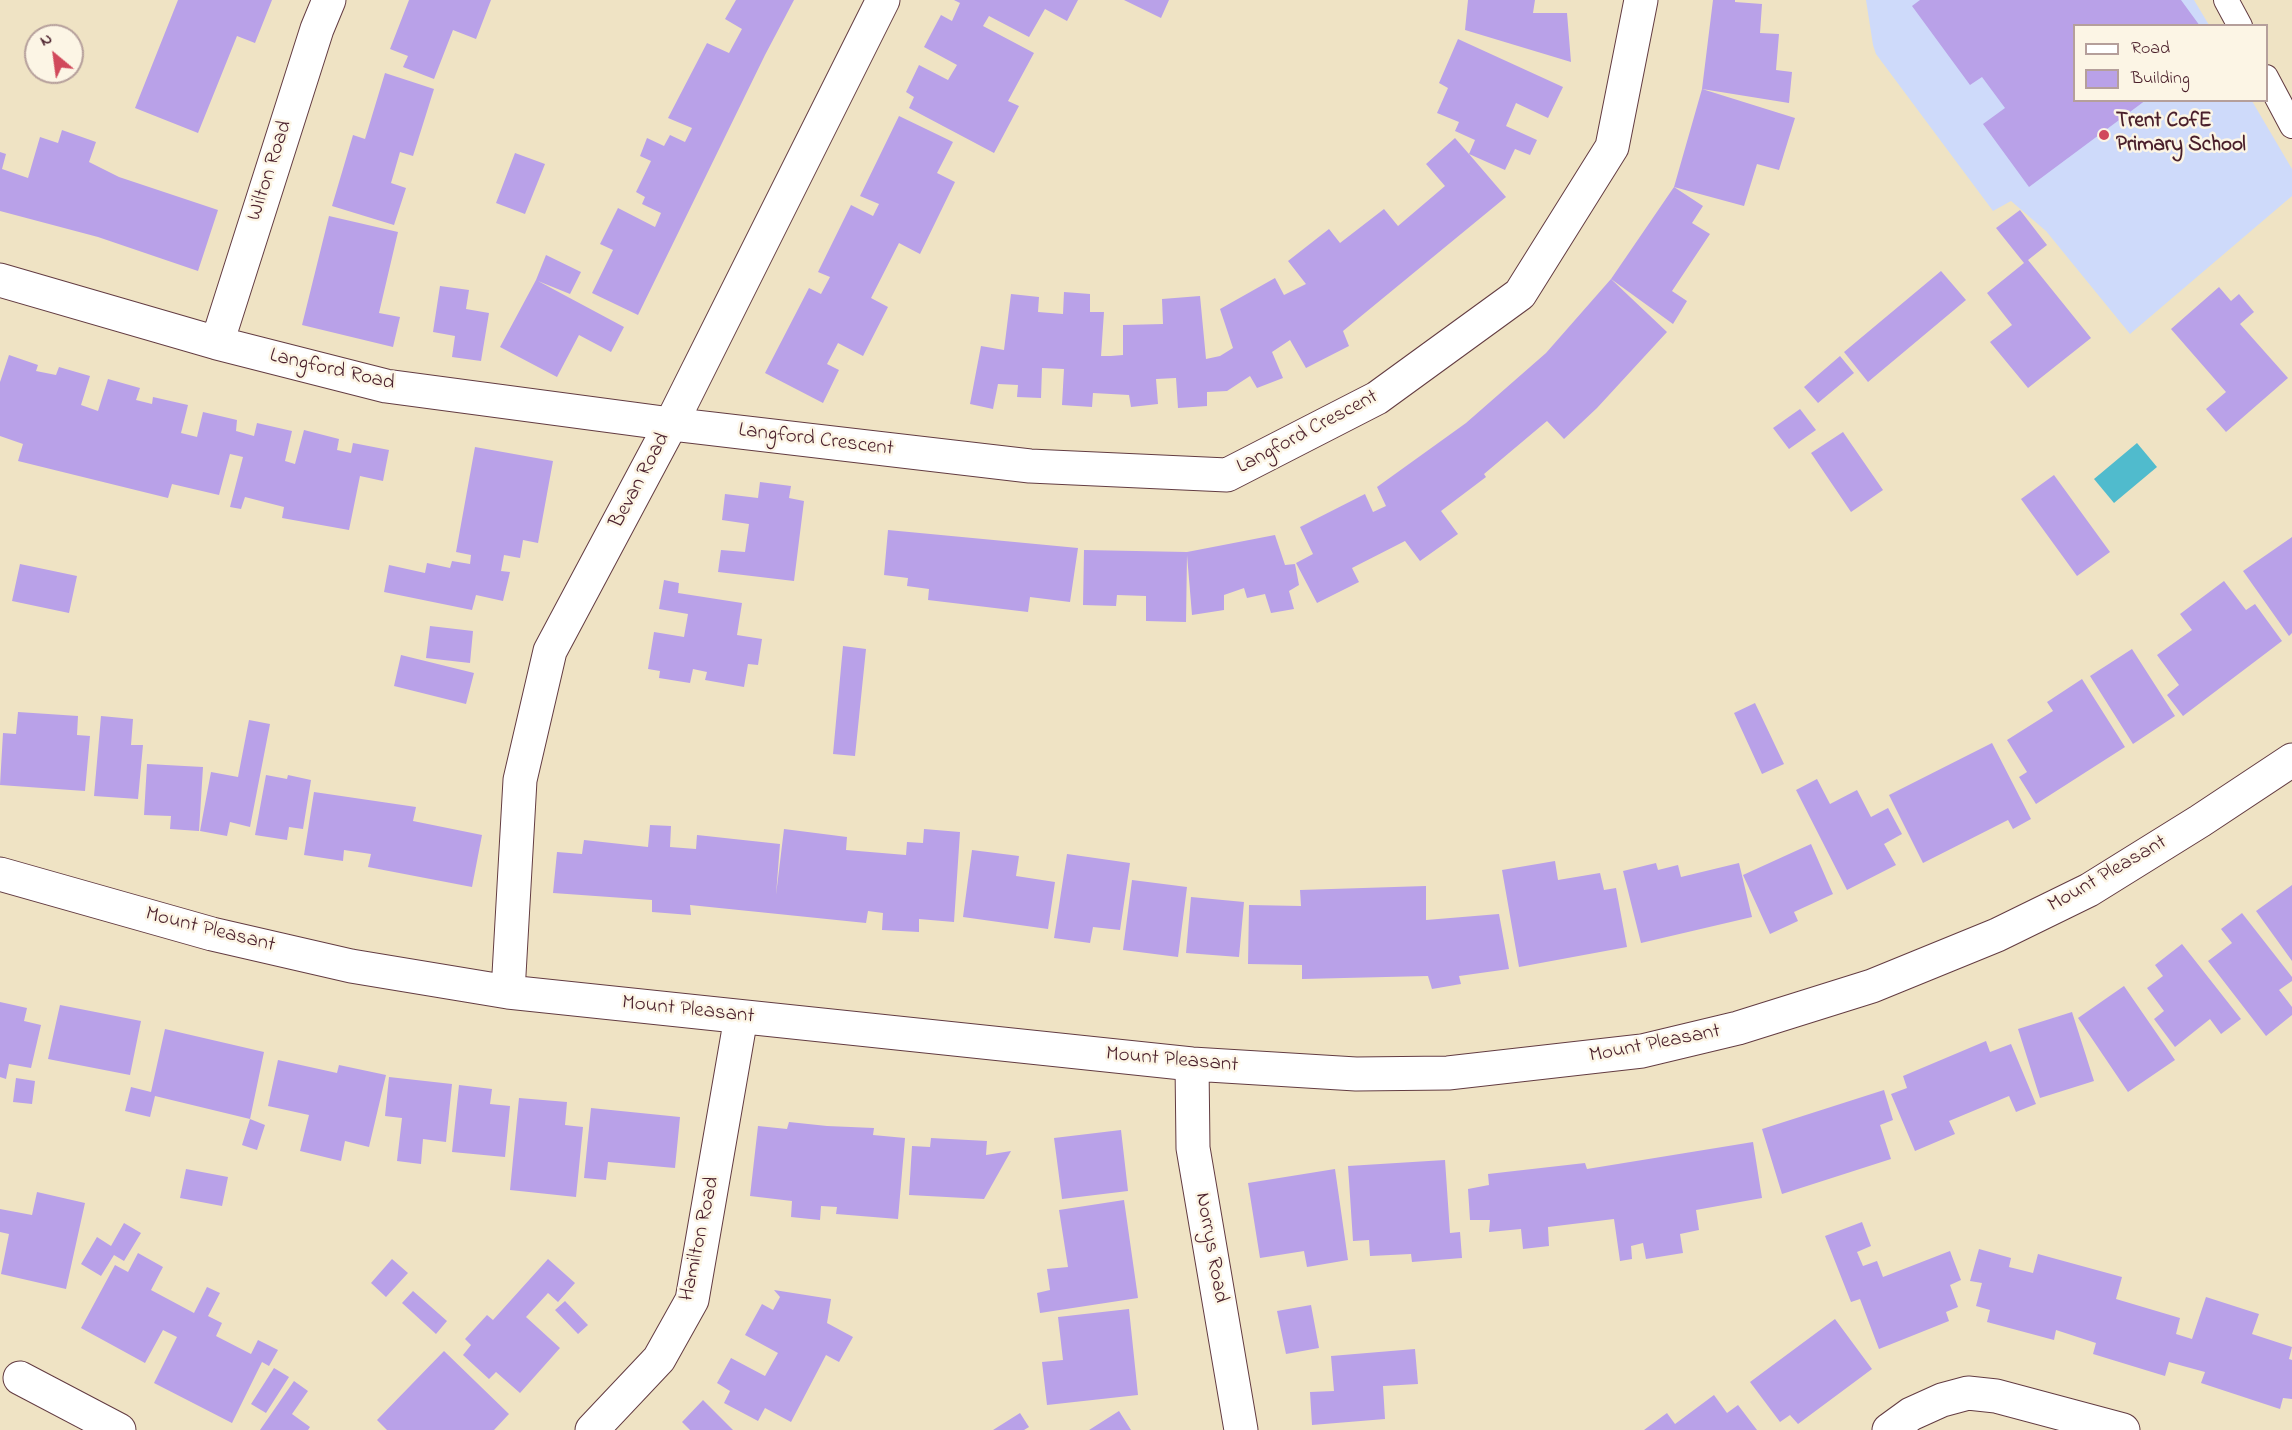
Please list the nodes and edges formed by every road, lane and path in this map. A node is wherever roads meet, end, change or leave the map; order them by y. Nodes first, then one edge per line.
1 (329, 0) edge
2 (883, 0) edge
3 (1641, 0) edge
4 (2226, 0) edge
5 (2239, 24) edge
6 (2268, 81) edge
7 (2292, 126) edge
8 (0, 280) edge
9 (217, 343) junction
10 (671, 424) junction
11 (2292, 760) edge
12 (0, 874) edge
13 (508, 993) junction
14 (741, 1017) junction
15 (1192, 1064) junction
16 (20, 1378) dead end
17 (119, 1430) edge
18 (592, 1430) edge
19 (1241, 1430) edge
20 (1889, 1430) edge
21 (2123, 1430) edge

1 - 9 street, Wilton Road
2 - 10 street, Bevan Road
3 - 10 street, Langford Crescent
4 - 5 lane
6 - 7 lane
8 - 9 street, Langford Road
9 - 10 street, Langford Road
10 - 13 street, Bevan Road
11 - 15 street, Mount Pleasant
12 - 13 street, Mount Pleasant
13 - 14 street, Mount Pleasant
14 - 15 street, Mount Pleasant
14 - 18 street, Hamilton Road
15 - 19 street, Norrys Road
16 - 17 street
20 - 21 street

